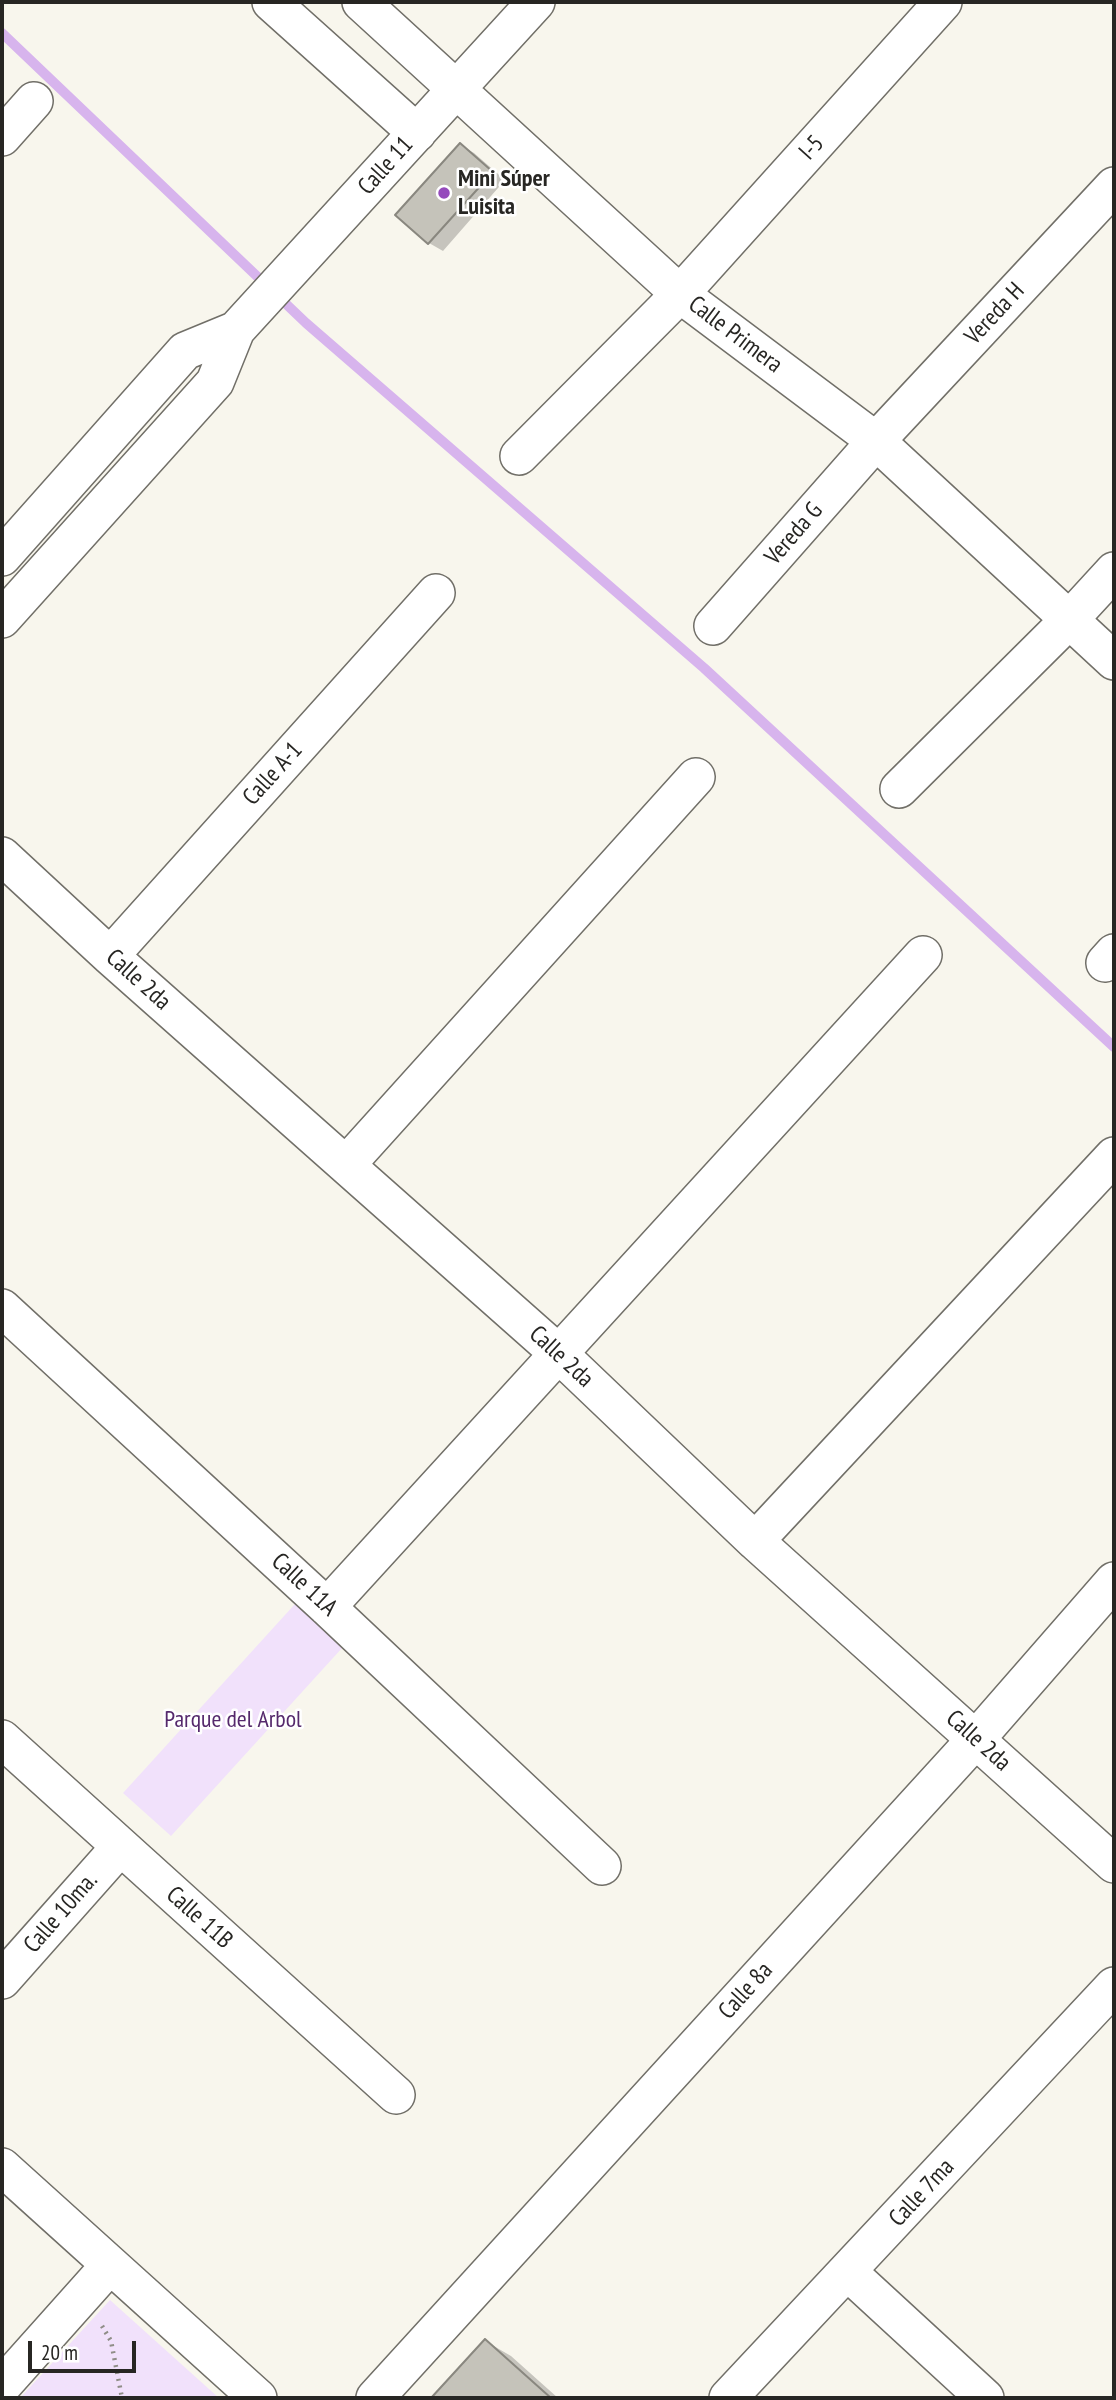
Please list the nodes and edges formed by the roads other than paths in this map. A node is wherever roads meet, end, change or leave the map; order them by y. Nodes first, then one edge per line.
1 (271, 2) edge
2 (361, 2) edge
3 (536, 2) edge
4 (943, 2) edge
5 (456, 89) junction
6 (34, 101) dead end
7 (417, 132) junction
8 (2, 137) edge
9 (1114, 186) edge
10 (680, 294) junction
11 (246, 319) junction
12 (876, 442) junction
13 (519, 456) dead end
14 (48, 506) junction
15 (77, 533) junction
16 (2, 557) edge
17 (1114, 570) edge
18 (436, 593) dead end
19 (2, 619) edge
20 (1069, 620) junction
21 (713, 626) dead end
22 (1114, 661) edge
23 (696, 777) dead end
24 (899, 789) dead end
25 (2, 856) edge
26 (923, 955) dead end
27 (110, 956) junction
28 (1114, 1156) edge
29 (346, 1165) junction
30 (2, 1308) edge
31 (558, 1353) junction
32 (755, 1541) junction
33 (1114, 1581) edge
34 (327, 1607) junction
35 (2, 1739) edge
36 (976, 1739) junction
37 (120, 1847) junction
38 (1114, 1864) edge
39 (602, 1866) dead end
40 (2, 1980) edge
41 (1114, 1986) edge
42 (396, 2095) dead end
43 (2, 2167) edge
44 (110, 2264) junction
45 (848, 2272) junction
46 (2, 2386) edge
47 (258, 2398) edge
48 (375, 2398) edge
49 (728, 2398) edge
50 (985, 2398) edge

1 - 7 street
2 - 5 street, Calle Primera
3 - 5 street, Calle 11
4 - 10 street, I-5
5 - 7 street, Calle 11
5 - 10 street, Calle Primera
6 - 8 street
7 - 11 street, Calle 11
9 - 12 street, Vereda H
10 - 12 street, Calle Primera
10 - 13 street, I-5
11 - 14 street, Calle 11
11 - 15 street, Calle 11
12 - 20 street, Calle Primera
12 - 21 street, Vereda G
14 - 15 street
14 - 16 street, Calle 11
15 - 19 street, Calle 11
17 - 20 street
18 - 27 street, Calle A-1
20 - 22 street, Calle Primera
20 - 24 street
23 - 29 street
25 - 27 street, Calle 2da
26 - 31 street
27 - 29 street, Calle 2da
28 - 32 street
29 - 31 street, Calle 2da
30 - 34 street, Calle 11A
31 - 32 street, Calle 2da
31 - 34 street
32 - 36 street, Calle 2da
33 - 36 street, Calle 8a
34 - 39 street, Calle 11A
35 - 37 street, Calle 11B
36 - 38 street, Calle 2da
36 - 48 street, Calle 8a
37 - 40 street, Calle 10ma.
37 - 42 street, Calle 11B
41 - 45 street, Calle 7ma
43 - 44 street
44 - 46 street
44 - 47 street
45 - 49 street, Calle 7ma
45 - 50 street

